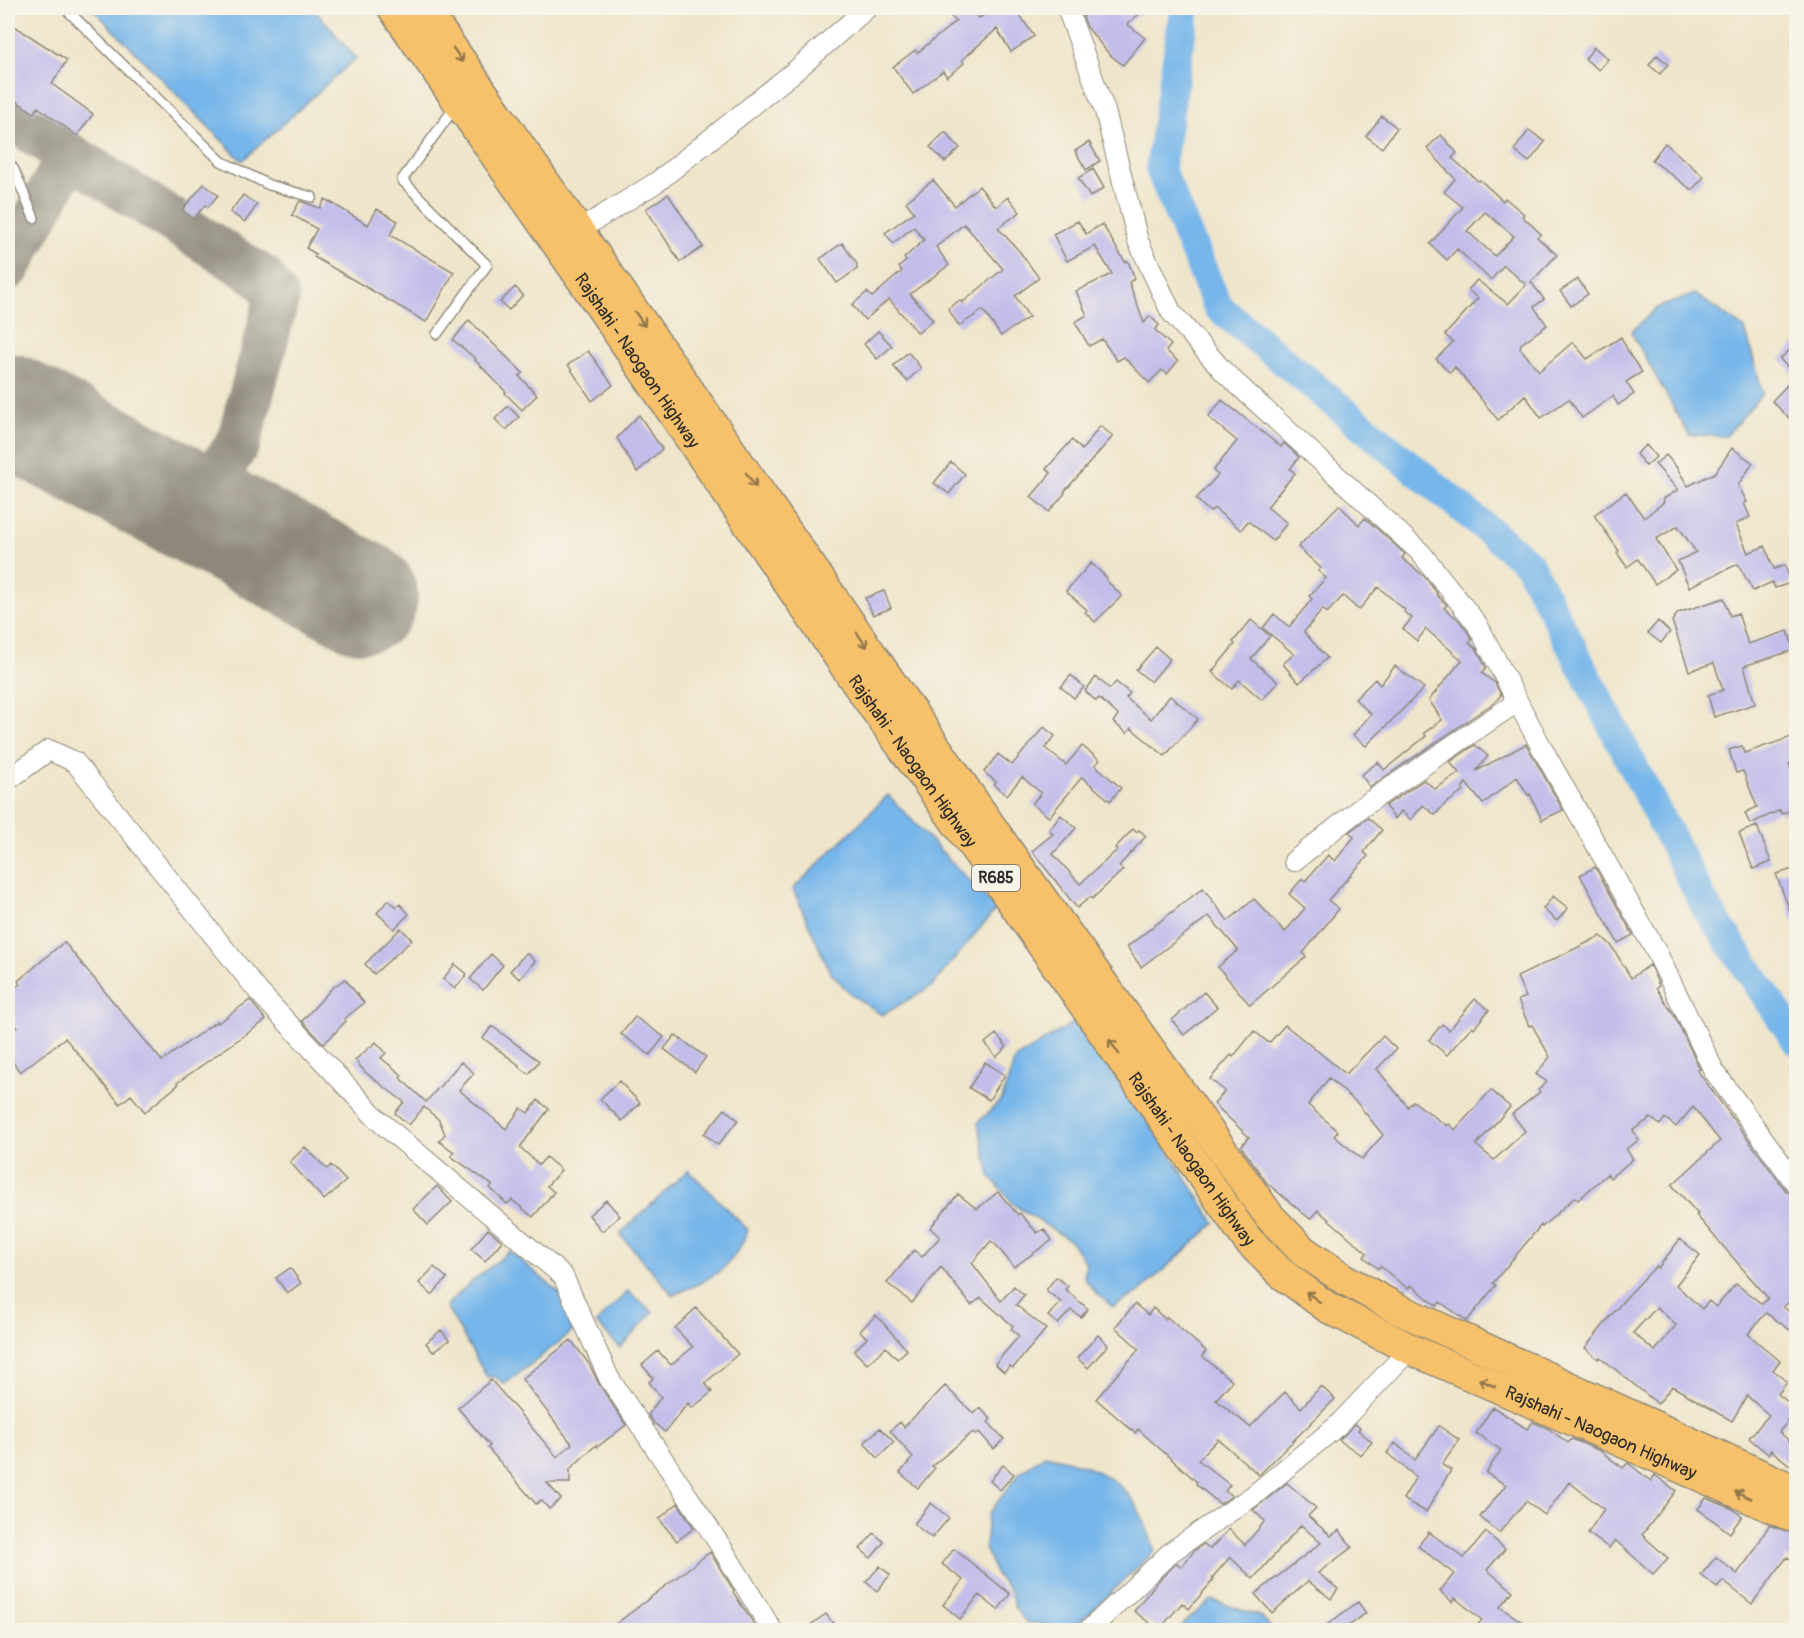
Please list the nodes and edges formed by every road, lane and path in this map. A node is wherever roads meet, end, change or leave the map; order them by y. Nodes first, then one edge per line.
1 (65, 8) edge
2 (393, 8) edge
3 (424, 8) edge
4 (867, 8) edge
5 (1067, 8) edge
6 (472, 97) junction
7 (8, 161) edge
8 (312, 197) dead end
9 (34, 218) dead end
10 (579, 230) junction
11 (601, 284) junction
12 (437, 334) dead end
13 (1517, 702) junction
14 (8, 780) edge
15 (1294, 861) dead end
16 (1797, 1184) edge
17 (1410, 1349) junction
18 (1614, 1423) junction
19 (1797, 1491) edge
20 (1797, 1518) edge
21 (772, 1630) edge
22 (1089, 1630) edge

1 - 8 lane
2 - 6 main road, Rajshahi - Naogaon Highway / R685
3 -> 6 main road, Rajshahi - Naogaon Highway / R685
4 - 10 street
5 - 13 street
6 - 10 main road, Rajshahi - Naogaon Highway / R685
6 - 11 main road, Rajshahi - Naogaon Highway / R685
6 - 12 lane
7 - 9 lane
10 - 11 main road, Rajshahi - Naogaon Highway / R685
17 -> 11 main road, Rajshahi - Naogaon Highway / R685
11 -> 18 main road, Rajshahi - Naogaon Highway / R685
13 - 15 street
13 - 16 street
14 - 21 street
18 -> 17 main road, Rajshahi - Naogaon Highway / R685
17 - 22 street
18 - 19 main road, Rajshahi - Naogaon Highway / R685
20 -> 18 main road, Rajshahi - Naogaon Highway / R685

